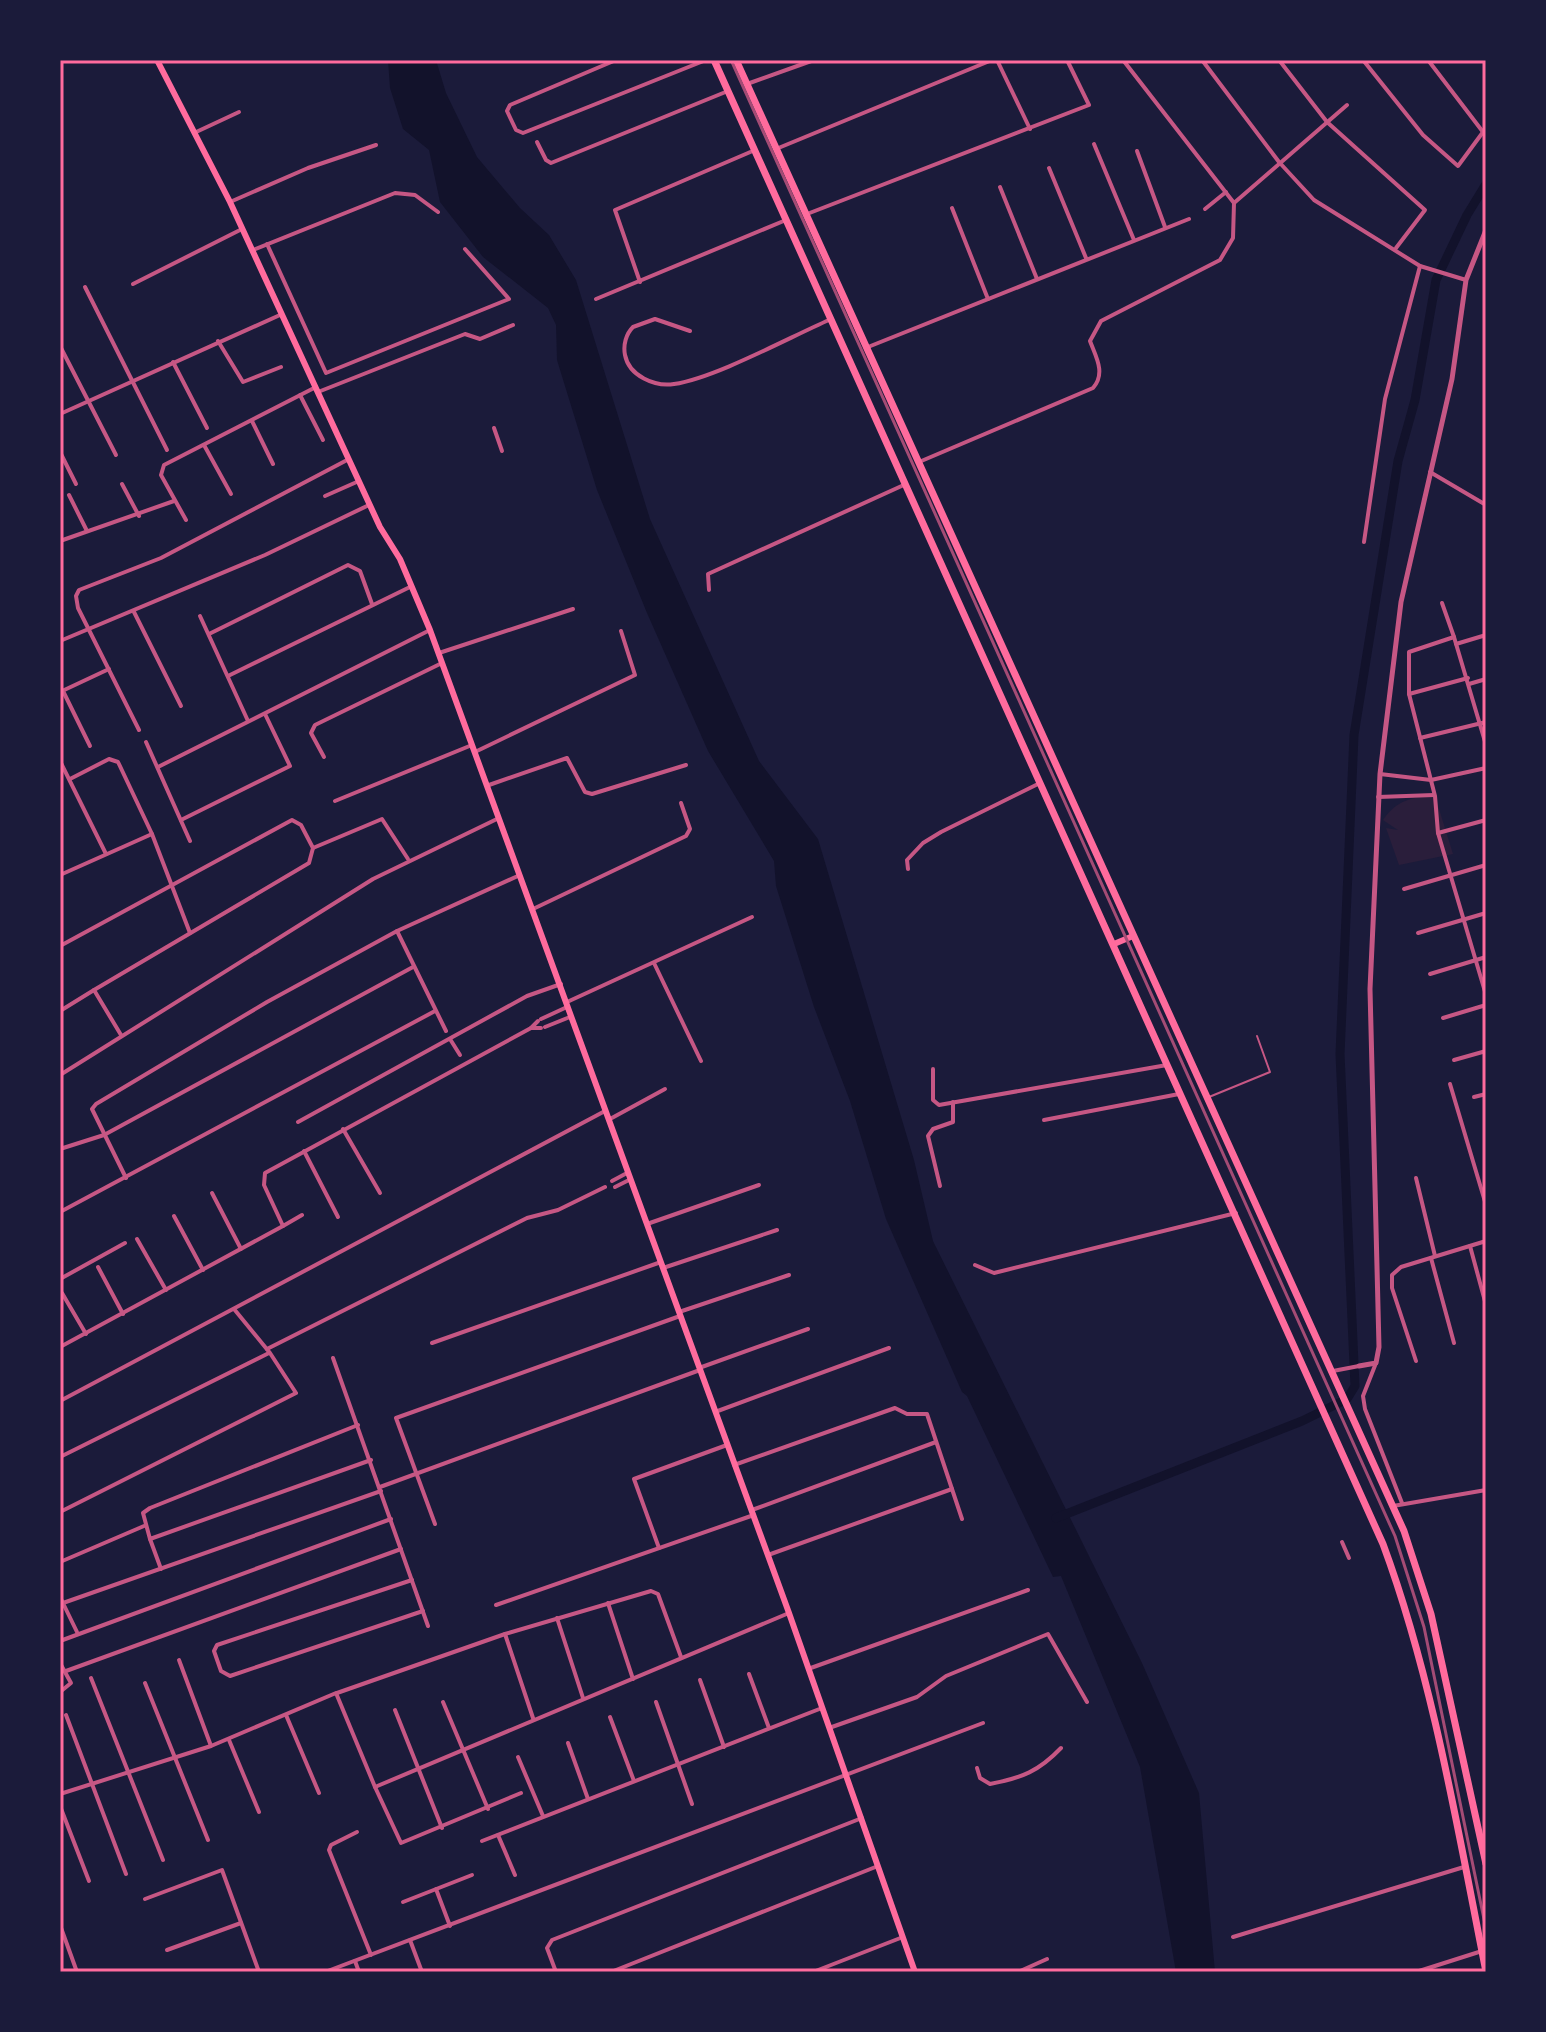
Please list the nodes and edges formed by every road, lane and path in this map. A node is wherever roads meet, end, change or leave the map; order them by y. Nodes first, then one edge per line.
1 (157, 60) edge
2 (616, 60) edge
3 (706, 60) edge
4 (714, 60) edge
5 (736, 60) edge
6 (814, 60) edge
7 (994, 60) edge
8 (1067, 60) edge
9 (1123, 60) edge
10 (1202, 60) edge
11 (1279, 60) edge
12 (1363, 60) edge
13 (1428, 60) edge
14 (747, 84) junction
15 (728, 91) junction
16 (1347, 105) dead end
17 (239, 112) dead end
18 (1327, 122) junction
19 (1030, 129) junction
20 (1484, 130) edge
21 (194, 133) junction
22 (537, 142) dead end
23 (1094, 144) dead end
24 (376, 145) dead end
25 (776, 149) junction
26 (755, 150) junction
27 (1137, 151) dead end
28 (1279, 162) junction
29 (1049, 168) dead end
30 (1000, 187) dead end
31 (1226, 192) junction
32 (230, 202) junction
33 (1234, 203) junction
34 (952, 208) dead end
35 (1205, 209) dead end
36 (438, 212) dead end
37 (806, 215) junction
38 (1189, 219) dead end
39 (786, 220) junction
40 (1165, 228) junction
41 (242, 229) junction
42 (1486, 230) edge
43 (1134, 240) junction
44 (267, 244) junction
45 (1396, 248) junction
46 (465, 249) dead end
47 (252, 251) junction
48 (1086, 259) junction
49 (1422, 267) junction
50 (1037, 279) junction
51 (1466, 280) junction
52 (640, 282) junction
53 (133, 284) dead end
54 (85, 287) dead end
55 (596, 299) dead end
56 (988, 299) junction
57 (280, 315) junction
58 (831, 319) junction
59 (513, 325) dead end
60 (690, 331) dead end
61 (218, 341) junction
62 (60, 346) edge
63 (867, 348) junction
64 (173, 362) junction
65 (281, 367) dead end
66 (132, 381) junction
67 (317, 390) junction
68 (300, 395) junction
69 (87, 401) junction
70 (60, 414) edge
71 (252, 421) junction
72 (207, 428) dead end
73 (494, 428) dead end
74 (323, 440) dead end
75 (204, 445) junction
76 (167, 450) dead end
77 (502, 451) dead end
78 (60, 452) edge
79 (116, 455) dead end
80 (349, 459) junction
81 (919, 462) junction
82 (273, 464) dead end
83 (1430, 472) junction
84 (359, 481) junction
85 (908, 483) junction
86 (76, 484) dead end
87 (122, 484) dead end
88 (231, 494) dead end
89 (69, 495) dead end
90 (325, 496) dead end
91 (174, 501) junction
92 (370, 504) junction
93 (1486, 505) edge
94 (139, 516) junction
95 (186, 520) dead end
96 (87, 531) junction
97 (60, 541) edge
98 (1364, 542) dead end
99 (412, 586) junction
100 (709, 590) dead end
101 (1442, 603) dead end
102 (372, 604) junction
103 (573, 609) dead end
104 (134, 612) junction
105 (200, 616) dead end
106 (88, 629) junction
107 (430, 630) junction
108 (621, 631) dead end
109 (209, 634) junction
110 (1486, 635) edge
111 (1454, 637) junction
112 (60, 641) edge
113 (1456, 644) junction
114 (439, 653) junction
115 (442, 663) junction
116 (109, 669) junction
117 (228, 676) junction
118 (1486, 679) edge
119 (1468, 681) junction
120 (61, 692) edge
121 (1409, 694) junction
122 (181, 706) dead end
123 (265, 714) junction
124 (248, 721) junction
125 (1483, 723) edge
126 (139, 730) dead end
127 (1420, 738) junction
128 (146, 742) dead end
129 (1486, 745) edge
130 (90, 746) dead end
131 (475, 747) junction
132 (324, 757) dead end
133 (60, 761) edge
134 (686, 765) dead end
135 (158, 767) junction
136 (1486, 768) edge
137 (1380, 774) junction
138 (70, 779) junction
139 (1431, 780) junction
140 (1042, 782) junction
141 (489, 785) junction
142 (1434, 795) junction
143 (1378, 797) junction
144 (335, 801) dead end
145 (681, 803) dead end
146 (500, 817) junction
147 (181, 820) junction
148 (1486, 820) edge
149 (1438, 833) junction
150 (152, 834) junction
151 (190, 841) dead end
152 (313, 848) junction
153 (106, 854) junction
154 (408, 859) junction
155 (1486, 865) edge
156 (908, 869) dead end
157 (60, 874) edge
158 (520, 875) junction
159 (1451, 876) junction
160 (172, 887) junction
161 (1404, 889) dead end
162 (533, 909) junction
163 (1486, 913) edge
164 (752, 917) dead end
165 (1465, 919) junction
166 (397, 931) junction
167 (190, 933) junction
168 (1418, 933) dead end
169 (1133, 936) junction
170 (1114, 944) junction
171 (60, 946) edge
172 (1486, 957) edge
173 (1476, 960) junction
174 (654, 963) junction
175 (413, 967) junction
176 (1430, 974) dead end
177 (561, 984) junction
178 (94, 990) junction
179 (1486, 995) edge
180 (568, 1004) junction
181 (1486, 1005) edge
182 (60, 1011) edge
183 (435, 1011) junction
184 (572, 1016) junction
185 (1443, 1018) dead end
186 (531, 1028) junction
187 (446, 1031) dead end
188 (121, 1035) junction
189 (1257, 1036) dead end
190 (450, 1039) junction
191 (1486, 1051) edge
192 (460, 1055) dead end
193 (1454, 1060) dead end
194 (701, 1061) dead end
195 (1169, 1065) junction
196 (933, 1069) dead end
197 (60, 1075) edge
198 (1450, 1084) dead end
199 (665, 1089) dead end
200 (1182, 1093) junction
201 (1486, 1094) edge
202 (1207, 1097) junction
203 (1474, 1097) dead end
204 (953, 1102) junction
205 (607, 1110) junction
206 (610, 1119) junction
207 (1044, 1120) dead end
208 (298, 1122) dead end
209 (343, 1129) junction
210 (104, 1135) junction
211 (60, 1149) edge
212 (304, 1151) junction
213 (630, 1176) junction
214 (126, 1178) junction
215 (1416, 1178) dead end
216 (759, 1185) dead end
217 (940, 1186) dead end
218 (212, 1193) dead end
219 (380, 1193) dead end
220 (1486, 1205) edge
221 (60, 1212) edge
222 (1236, 1213) junction
223 (302, 1215) dead end
224 (174, 1216) dead end
225 (338, 1217) dead end
226 (647, 1224) junction
227 (283, 1226) junction
228 (777, 1230) dead end
229 (137, 1239) dead end
230 (1486, 1241) edge
231 (125, 1243) dead end
232 (1470, 1246) junction
233 (241, 1249) junction
234 (1433, 1257) junction
235 (662, 1265) junction
236 (975, 1265) dead end
237 (98, 1267) dead end
238 (203, 1270) junction
239 (789, 1275) dead end
240 (60, 1279) edge
241 (166, 1290) junction
242 (62, 1293) edge
243 (1486, 1305) edge
244 (234, 1309) junction
245 (123, 1314) junction
246 (680, 1314) junction
247 (808, 1329) dead end
248 (86, 1334) junction
249 (432, 1343) dead end
250 (1454, 1343) dead end
251 (60, 1347) edge
252 (889, 1348) dead end
253 (268, 1351) junction
254 (333, 1358) dead end
255 (1416, 1361) dead end
256 (1376, 1363) junction
257 (1359, 1366) joint
258 (700, 1369) junction
259 (1334, 1373) junction
260 (60, 1401) edge
261 (715, 1412) junction
262 (358, 1425) junction
263 (936, 1442) junction
264 (727, 1445) junction
265 (60, 1457) edge
266 (371, 1460) junction
267 (734, 1465) junction
268 (416, 1473) junction
269 (381, 1489) junction
270 (952, 1489) junction
271 (1486, 1490) edge
272 (1397, 1504) junction
273 (60, 1512) edge
274 (750, 1513) junction
275 (391, 1519) junction
276 (962, 1519) dead end
277 (435, 1524) dead end
278 (144, 1526) junction
279 (150, 1539) junction
280 (1342, 1542) dead end
281 (659, 1548) junction
282 (401, 1549) junction
283 (766, 1556) junction
284 (1349, 1558) dead end
285 (60, 1562) edge
286 (161, 1569) junction
287 (412, 1580) junction
288 (1028, 1590) dead end
289 (60, 1597) edge
290 (63, 1603) junction
291 (608, 1603) junction
292 (496, 1605) dead end
293 (423, 1611) junction
294 (789, 1613) junction
295 (557, 1618) junction
296 (428, 1626) dead end
297 (77, 1632) junction
298 (505, 1634) junction
299 (60, 1641) edge
300 (681, 1657) junction
301 (179, 1660) dead end
302 (60, 1663) edge
303 (808, 1669) junction
304 (66, 1671) junction
305 (749, 1674) dead end
306 (91, 1678) dead end
307 (633, 1679) junction
308 (700, 1680) dead end
309 (145, 1683) dead end
310 (60, 1692) edge
311 (336, 1693) junction
312 (583, 1698) junction
313 (443, 1702) dead end
314 (656, 1702) dead end
315 (1087, 1702) dead end
316 (822, 1708) junction
317 (395, 1710) dead end
318 (66, 1715) dead end
319 (286, 1715) junction
320 (610, 1717) dead end
321 (533, 1718) junction
322 (983, 1723) dead end
323 (769, 1728) junction
324 (829, 1728) junction
325 (229, 1740) junction
326 (568, 1743) dead end
327 (211, 1746) junction
328 (724, 1747) junction
329 (1061, 1748) dead end
330 (463, 1750) junction
331 (518, 1757) dead end
332 (177, 1758) junction
333 (679, 1764) junction
334 (977, 1768) dead end
335 (418, 1769) junction
336 (130, 1773) junction
337 (846, 1776) junction
338 (634, 1781) junction
339 (93, 1783) junction
340 (375, 1787) junction
341 (319, 1793) dead end
342 (521, 1793) dead end
343 (60, 1794) edge
344 (588, 1799) junction
345 (692, 1804) dead end
346 (60, 1806) edge
347 (488, 1809) junction
348 (259, 1812) dead end
349 (543, 1816) junction
350 (862, 1818) junction
351 (442, 1828) junction
352 (357, 1832) dead end
353 (498, 1835) junction
354 (208, 1840) dead end
355 (482, 1841) dead end
356 (163, 1860) dead end
357 (1486, 1864) edge
358 (878, 1866) junction
359 (1464, 1867) junction
360 (126, 1874) dead end
361 (472, 1875) dead end
362 (515, 1875) dead end
363 (89, 1881) dead end
364 (436, 1889) junction
365 (145, 1899) dead end
366 (403, 1902) dead end
367 (241, 1923) junction
368 (60, 1925) edge
369 (450, 1926) junction
370 (903, 1937) junction
371 (1233, 1937) dead end
372 (410, 1940) junction
373 (66, 1948) junction
374 (167, 1950) dead end
375 (60, 1951) edge
376 (1482, 1951) junction
377 (371, 1955) junction
378 (1047, 1959) dead end
379 (355, 1961) junction
380 (77, 1972) edge
381 (259, 1972) edge
382 (325, 1972) edge
383 (359, 1972) edge
384 (422, 1972) edge
385 (556, 1972) edge
386 (611, 1972) edge
387 (813, 1972) edge
388 (915, 1972) edge
389 (1018, 1972) edge
390 (1416, 1972) edge
391 (1486, 1972) edge

1 - 21 main road
2 - 3 street
4 - 15 main road
5 - 14 main road
6 - 14 street
7 - 19 street
7 - 25 street
8 - 19 street
9 - 31 street
10 - 28 street
11 - 18 street
12 - 20 street
13 - 20 street
14 - 25 main road
15 - 22 street
15 - 26 main road
16 - 18 street
17 - 21 street
18 - 28 street
18 - 45 street
19 - 37 street
21 - 32 main road
23 - 43 street
24 - 32 street
25 - 37 main road
26 - 39 main road
26 - 52 street
27 - 40 street
28 - 33 street
28 - 45 street
29 - 48 street
30 - 50 street
31 - 33 street
31 - 35 street
32 - 41 main road
33 - 81 street
34 - 56 street
36 - 44 street
37 - 63 main road
38 - 40 street
39 - 52 street
39 - 58 main road
40 - 43 street
41 - 47 main road
41 - 53 street
42 - 51 street
43 - 48 street
44 - 46 street
44 - 47 street
45 - 49 street
47 - 57 main road
48 - 50 street
49 - 51 street
49 - 98 street
50 - 56 street
51 - 83 street
52 - 55 street
54 - 66 street
56 - 63 street
57 - 61 street
57 - 67 main road
58 - 60 street
58 - 85 main road
59 - 67 street
61 - 64 street
61 - 65 street
62 - 69 street
63 - 81 main road
64 - 66 street
64 - 72 street
66 - 69 street
66 - 76 street
67 - 68 street
67 - 80 main road
68 - 71 street
68 - 74 street
69 - 70 street
69 - 79 street
71 - 75 street
71 - 82 street
73 - 77 street
75 - 88 street
75 - 91 street
78 - 86 street
80 - 84 main road
80 - 106 street
81 - 169 main road
83 - 93 street
83 - 137 street
84 - 90 street
84 - 92 main road
85 - 100 street
85 - 140 main road
87 - 94 street
89 - 96 street
91 - 94 street
91 - 95 street
92 - 99 main road
92 - 104 street
94 - 96 street
96 - 97 street
99 - 102 street
99 - 107 main road
101 - 111 street
102 - 109 street
102 - 117 street
103 - 114 street
104 - 106 street
104 - 122 street
105 - 109 street
106 - 112 street
106 - 116 street
107 - 114 main road
107 - 123 street
108 - 131 street
109 - 117 street
110 - 113 street
111 - 113 street
111 - 121 street
113 - 119 street
114 - 115 main road
115 - 131 main road
115 - 132 street
116 - 120 street
116 - 126 street
117 - 124 street
118 - 119 street
119 - 121 street
119 - 125 street
120 - 130 street
121 - 127 street
123 - 124 street
123 - 147 street
124 - 135 street
125 - 127 street
125 - 129 street
127 - 139 street
128 - 135 street
131 - 141 main road
131 - 144 street
133 - 138 street
134 - 141 street
135 - 147 street
136 - 139 street
137 - 139 street
137 - 143 street
138 - 150 street
138 - 153 street
139 - 142 street
140 - 156 street
140 - 170 main road
141 - 146 main road
142 - 143 street
142 - 149 street
143 - 256 street
145 - 162 street
146 - 154 street
146 - 158 main road
147 - 151 street
148 - 149 street
149 - 159 street
150 - 153 street
150 - 160 street
152 - 154 street
152 - 160 street
152 - 167 street
153 - 157 street
154 - 188 street
155 - 159 street
158 - 162 main road
158 - 166 street
159 - 161 street
159 - 165 street
160 - 167 street
160 - 171 street
162 - 177 main road
163 - 165 street
164 - 174 street
165 - 168 street
165 - 173 street
166 - 175 street
166 - 210 street
167 - 178 street
169 - 170 main road
169 - 202 main road
170 - 195 main road
172 - 173 street
173 - 176 street
173 - 179 street
174 - 180 street
174 - 194 street
175 - 183 street
175 - 210 street
177 - 180 main road
177 - 190 street
178 - 182 street
178 - 188 street
180 - 184 main road
180 - 186 street
181 - 185 street
183 - 187 street
183 - 214 street
184 - 186 street
184 - 205 main road
186 - 209 street
188 - 197 street
189 - 202 lane
190 - 192 street
190 - 208 street
191 - 193 street
195 - 200 main road
195 - 204 street
196 - 204 street
198 - 220 street
199 - 206 street
200 - 207 street
200 - 222 main road
201 - 203 street
202 - 259 main road
204 - 217 street
205 - 206 main road
205 - 244 street
206 - 213 main road
209 - 212 street
209 - 219 street
210 - 211 street
210 - 214 street
212 - 225 street
212 - 227 street
213 - 226 main road
213 - 253 street
214 - 221 street
215 - 234 street
216 - 226 street
218 - 233 street
222 - 236 street
222 - 359 main road
223 - 227 street
224 - 238 street
226 - 235 main road
227 - 233 street
228 - 235 street
229 - 241 street
230 - 232 street
231 - 240 street
232 - 234 street
232 - 243 street
233 - 238 street
234 - 250 street
234 - 255 street
235 - 246 main road
235 - 249 street
237 - 245 street
238 - 241 street
239 - 246 street
241 - 245 street
242 - 248 street
244 - 253 street
244 - 260 street
245 - 248 street
246 - 258 main road
246 - 268 street
247 - 258 street
248 - 251 street
252 - 261 street
253 - 265 street
253 - 273 street
254 - 262 street
256 - 257 street
256 - 272 street
257 - 259 street
258 - 261 main road
258 - 268 street
259 - 272 main road
261 - 264 main road
262 - 266 street
262 - 278 street
263 - 267 street
263 - 270 street
263 - 274 street
264 - 267 main road
264 - 281 street
266 - 269 street
266 - 279 street
267 - 274 main road
268 - 269 street
268 - 277 street
269 - 275 street
269 - 286 street
270 - 276 street
270 - 283 street
271 - 272 street
272 - 357 main road
274 - 281 street
274 - 283 main road
275 - 282 street
275 - 297 street
278 - 279 street
278 - 285 street
279 - 286 street
280 - 284 street
281 - 292 street
282 - 287 street
282 - 304 street
283 - 294 main road
286 - 290 street
287 - 293 street
287 - 293 street
288 - 303 street
289 - 290 street
290 - 297 street
291 - 295 street
291 - 300 street
291 - 307 street
293 - 296 street
294 - 300 street
294 - 303 main road
295 - 298 street
295 - 312 street
297 - 299 street
298 - 311 street
298 - 321 street
300 - 307 street
301 - 327 street
302 - 304 street
303 - 316 main road
304 - 310 street
305 - 323 street
306 - 336 street
307 - 312 street
308 - 328 street
309 - 332 street
311 - 319 street
311 - 340 street
312 - 321 street
313 - 330 street
314 - 333 street
315 - 324 street
316 - 323 street
316 - 324 main road
317 - 335 street
318 - 339 street
319 - 325 street
319 - 341 street
320 - 338 street
321 - 330 street
322 - 337 street
323 - 328 street
324 - 337 main road
325 - 327 street
325 - 348 street
326 - 344 street
327 - 332 street
328 - 333 street
329 - 334 street
330 - 335 street
330 - 347 street
331 - 349 street
332 - 336 street
332 - 354 street
333 - 338 street
333 - 345 street
335 - 340 street
335 - 351 street
336 - 339 street
336 - 356 street
337 - 350 main road
337 - 369 street
338 - 344 street
339 - 343 street
339 - 360 street
340 - 351 street
342 - 347 street
344 - 349 street
346 - 363 street
347 - 351 street
349 - 353 street
350 - 358 main road
350 - 385 street
352 - 377 street
353 - 355 street
353 - 362 street
358 - 370 main road
358 - 386 street
359 - 371 street
359 - 376 main road
361 - 364 street
364 - 366 street
364 - 369 street
365 - 367 street
367 - 374 street
367 - 381 street
368 - 373 street
369 - 372 street
370 - 387 street
370 - 388 main road
372 - 377 street
372 - 384 street
373 - 375 street
373 - 380 street
376 - 390 street
376 - 391 main road
377 - 379 street
378 - 389 street
379 - 382 street
379 - 383 street

